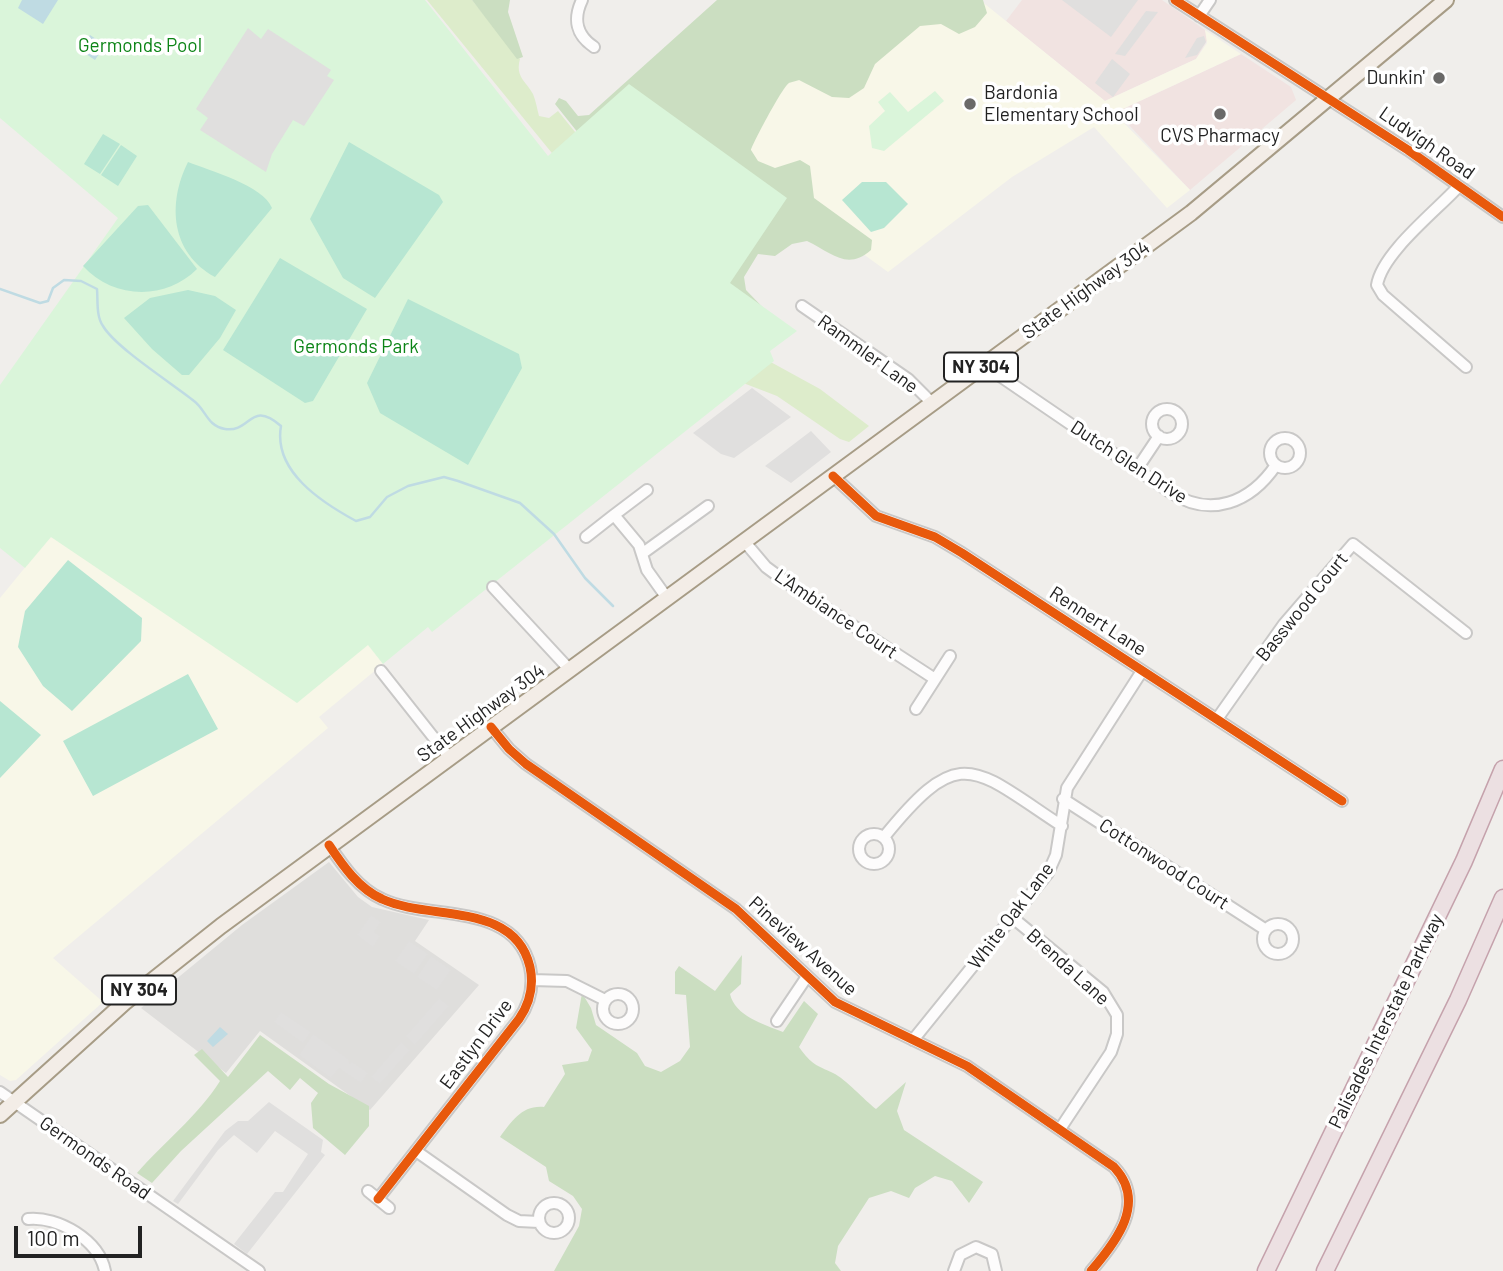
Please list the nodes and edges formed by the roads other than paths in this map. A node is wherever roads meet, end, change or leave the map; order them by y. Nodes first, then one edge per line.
1 (582, 0) edge
2 (1175, 0) edge
3 (1210, 0) edge
4 (1446, 0) edge
5 (1199, 16) junction
6 (594, 47) dead end
7 (1330, 100) junction
8 (1458, 187) junction
9 (1503, 217) edge
10 (802, 306) dead end
11 (984, 365) junction
12 (1466, 367) dead end
13 (932, 403) junction
14 (1158, 436) dead end
15 (1276, 465) dead end
16 (1137, 469) junction
17 (833, 476) junction
18 (647, 490) dead end
19 (708, 506) dead end
20 (614, 515) junction
21 (586, 537) dead end
22 (744, 541) junction
23 (643, 553) junction
24 (493, 587) dead end
25 (667, 598) junction
26 (1466, 634) dead end
27 (950, 656) dead end
28 (569, 669) junction
29 (381, 671) dead end
30 (1142, 671) junction
31 (935, 679) junction
32 (916, 709) dead end
33 (1217, 719) junction
34 (491, 727) junction
35 (449, 757) junction
36 (1503, 769) edge
37 (1063, 799) junction
38 (1342, 801) dead end
39 (1062, 826) junction
40 (884, 837) dead end
41 (329, 845) junction
42 (1503, 898) edge
43 (1013, 918) junction
44 (1266, 930) dead end
45 (806, 978) junction
46 (532, 980) junction
47 (605, 1000) dead end
48 (777, 1021) dead end
49 (913, 1040) junction
50 (0, 1092) edge
51 (14, 1102) junction
52 (0, 1115) edge
53 (1060, 1129) junction
54 (416, 1150) junction
55 (368, 1191) dead end
56 (378, 1199) junction
57 (389, 1208) dead end
58 (28, 1219) dead end
59 (539, 1222) dead end
60 (105, 1271) edge
61 (259, 1271) edge
62 (954, 1271) edge
63 (996, 1271) edge
64 (1093, 1271) edge
65 (1266, 1271) edge
66 (1325, 1271) edge

1 - 6 street
2 - 5 street, Ludvigh Road
3 - 5 street
4 - 7 main road, State Highway 304 / NY 304
5 - 7 street, Ludvigh Road
7 - 8 street, Ludvigh Road
7 - 11 main road, State Highway 304 / NY 304
8 - 9 street, Ludvigh Road
8 - 12 street
10 - 13 street, Rammler Lane
11 - 13 main road, State Highway 304 / NY 304
11 - 16 street, Dutch Glen Drive
13 - 17 main road, State Highway 304 / NY 304
14 - 16 street
15 - 16 street, Dutch Glen Drive
17 - 22 main road, State Highway 304 / NY 304
17 - 30 street, Rennert Lane
18 - 20 street
19 - 23 street
20 - 21 street
20 - 23 street
22 - 25 main road, State Highway 304 / NY 304
22 - 31 street, L'Ambiance Court
23 - 25 street
24 - 28 street
25 - 28 main road, State Highway 304 / NY 304
26 - 33 street, Basswood Court
27 - 31 street
28 - 34 main road, State Highway 304 / NY 304
29 - 35 street
30 - 33 street, Rennert Lane
30 - 37 street, White Oak Lane
31 - 32 street
33 - 38 street, Rennert Lane
34 - 35 main road, State Highway 304 / NY 304
34 - 45 street, Pineview Avenue
35 - 41 main road, State Highway 304 / NY 304
36 - 65 highway, Palisades Interstate Parkway
37 - 39 street, White Oak Lane
37 - 44 street, Cottonwood Court
39 - 40 street
39 - 43 street, White Oak Lane
41 - 46 street
41 - 51 main road, State Highway 304 / NY 304
42 - 66 highway
43 - 49 street, White Oak Lane
43 - 53 street, Brenda Lane
45 - 48 street
45 - 49 street, Pineview Avenue
46 - 47 street
46 - 54 street, Eastlyn Drive
49 - 53 street, Pineview Avenue
50 - 51 street, Germonds Road
51 - 52 main road, NY 304
51 - 61 street, Germonds Road
53 - 64 street, Pineview Avenue
54 - 56 street, Eastlyn Drive
54 - 59 street
55 - 56 street
56 - 57 street
58 - 60 street
62 - 63 street

